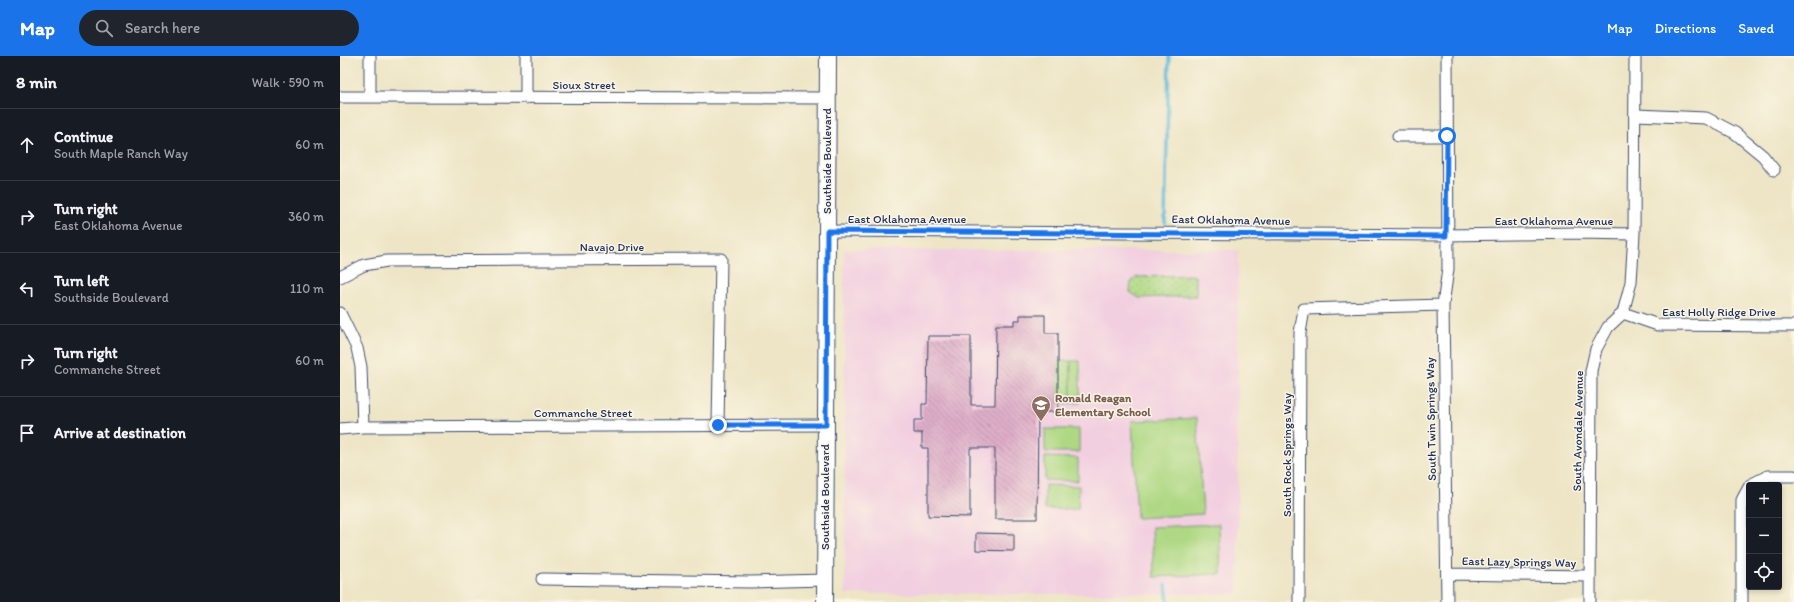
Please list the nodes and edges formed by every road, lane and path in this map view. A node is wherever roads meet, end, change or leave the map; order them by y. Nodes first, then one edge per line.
1 (370, 56) edge
2 (526, 56) edge
3 (828, 56) edge
4 (1447, 56) edge
5 (1635, 56) edge
6 (340, 97) edge
7 (370, 97) junction
8 (526, 98) junction
9 (827, 98) junction
10 (1636, 115) junction
11 (1398, 136) dead end
12 (1447, 136) junction
13 (1774, 170) dead end
14 (827, 231) junction
15 (1634, 234) junction
16 (1446, 236) junction
17 (340, 277) edge
18 (1443, 305) junction
19 (340, 313) edge
20 (1623, 313) junction
21 (1794, 326) edge
22 (718, 425) junction
23 (826, 425) junction
24 (363, 427) junction
25 (340, 429) edge
26 (1794, 476) edge
27 (1757, 482) edge
28 (1746, 493) edge
29 (1447, 574) junction
30 (1590, 576) junction
31 (542, 579) dead end
32 (825, 580) junction
33 (825, 602) edge
34 (1299, 602) edge
35 (1447, 602) edge
36 (1590, 602) edge
37 (1742, 602) edge

1 - 7 street
2 - 8 street
3 - 9 main road, Southside Boulevard
4 - 12 street, South Twin Springs Way
5 - 10 street
6 - 7 street, Sioux Street
7 - 8 street, Sioux Street
8 - 9 street, Sioux Street
9 - 14 main road, Southside Boulevard
10 - 13 street
10 - 15 street
11 - 12 street
12 - 16 street, South Twin Springs Way
14 - 16 street, East Oklahoma Avenue
14 - 23 main road, Southside Boulevard
15 - 16 street, East Oklahoma Avenue
15 - 20 street
16 - 18 street, South Twin Springs Way
17 - 22 street, Navajo Drive
18 - 29 street, South Twin Springs Way
18 - 34 street, South Rock Springs Way
19 - 24 street
20 - 21 street, East Holly Ridge Drive
20 - 30 street, South Avondale Avenue
22 - 23 street, Commanche Street
22 - 24 street, Commanche Street
23 - 32 main road, Southside Boulevard
24 - 25 street, Commanche Street
26 - 27 street
28 - 37 street
29 - 30 street, East Lazy Springs Way
29 - 35 street, South Twin Springs Way
30 - 36 street, South Avondale Avenue
31 - 32 street
32 - 33 main road, Southside Boulevard

